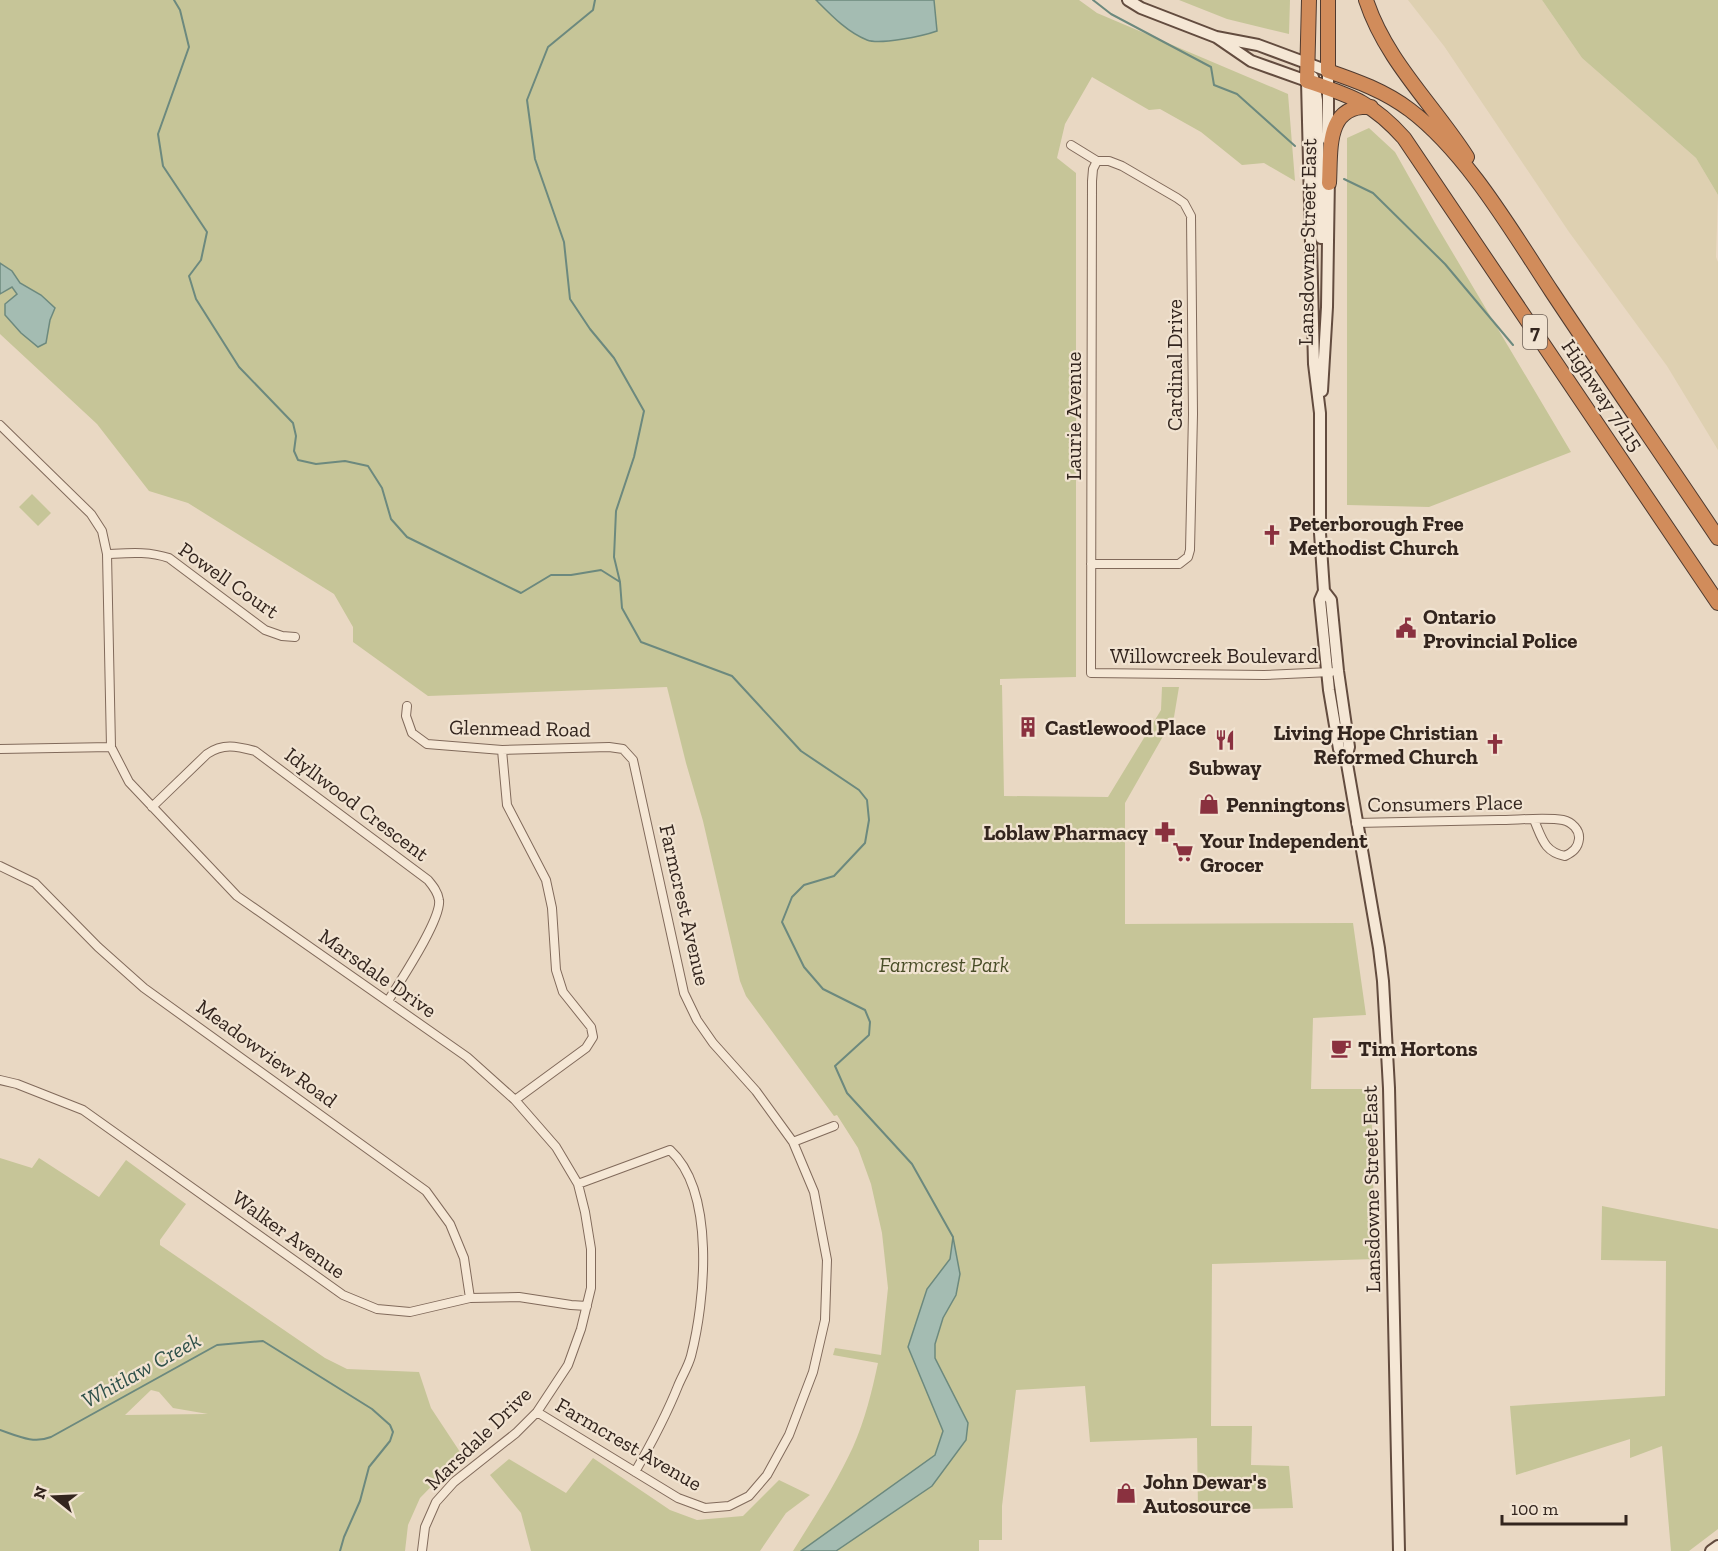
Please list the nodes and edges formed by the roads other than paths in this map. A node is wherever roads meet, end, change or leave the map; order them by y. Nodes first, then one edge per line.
1 (1128, 0) edge
2 (1309, 0) edge
3 (1328, 0) edge
4 (1366, 0) edge
5 (1216, 37) junction
6 (1307, 63) junction
7 (1328, 71) junction
8 (1317, 84) junction
9 (1372, 107) junction
10 (1071, 145) dead end
11 (1098, 160) junction
12 (1329, 183) junction
13 (1499, 213) junction
14 (1327, 307) junction
15 (1320, 413) junction
16 (0, 425) edge
17 (1718, 538) edge
18 (107, 554) junction
19 (1091, 564) junction
20 (1718, 603) edge
21 (295, 638) dead end
22 (1333, 672) junction
23 (1090, 673) joint
24 (407, 706) dead end
25 (111, 747) junction
26 (0, 749) edge
27 (623, 749) joint
28 (502, 750) junction
29 (152, 807) junction
30 (1534, 820) junction
31 (1356, 823) junction
32 (0, 866) edge
33 (388, 1001) junction
34 (0, 1080) edge
35 (515, 1100) junction
36 (834, 1126) dead end
37 (793, 1142) junction
38 (578, 1184) junction
39 (470, 1298) junction
40 (587, 1306) junction
41 (537, 1412) junction
42 (635, 1472) junction
43 (1718, 1546) edge
44 (422, 1551) edge
45 (1399, 1551) edge
46 (1711, 1551) edge

1 - 5 main road
2 - 6 highway
3 - 7 highway
4 - 13 highway
5 - 6 main road
5 - 8 main road
6 - 7 main road
6 - 8 highway
7 - 8 main road, Lansdowne Street East
7 - 13 highway, Highway 7/115 / 7
8 - 9 highway, Highway 7/115 / 7
8 - 12 main road, Lansdowne Street East
8 - 14 main road
8 - 15 main road, Lansdowne Street East
9 - 12 highway
9 - 20 highway, Highway 7/115 / 7
10 - 11 street, Cardinal Drive
11 - 19 street, Laurie Avenue
11 - 19 street, Cardinal Drive
12 - 14 main road, Lansdowne Street East
13 - 17 highway, Highway 7/115 / 7
14 - 15 main road, Lansdowne Street East
15 - 22 main road, Lansdowne Street East
16 - 18 street, Marsdale Drive
18 - 21 street, Powell Court
18 - 25 street, Marsdale Drive
19 - 23 street, Laurie Avenue
22 - 23 street, Willowcreek Boulevard
22 - 31 main road, Lansdowne Street East
24 - 28 street, Glenmead Road
25 - 26 street
25 - 29 street, Marsdale Drive
27 - 28 street, Glenmead Road
27 - 37 street, Farmcrest Avenue
28 - 35 street
29 - 33 street, Marsdale Drive
29 - 33 street, Idyllwood Crescent
30 - 30 street, Consumers Place
30 - 31 street, Consumers Place
31 - 45 main road, Lansdowne Street East
32 - 39 street, Meadowview Road
33 - 35 street, Marsdale Drive
34 - 39 street, Walker Avenue
35 - 38 street, Marsdale Drive
36 - 37 street
37 - 42 street, Farmcrest Avenue
38 - 40 street, Marsdale Drive
38 - 42 street
39 - 40 street, Walker Avenue
40 - 41 street, Marsdale Drive
41 - 42 street, Farmcrest Avenue
41 - 44 street, Marsdale Drive
43 - 46 main road

